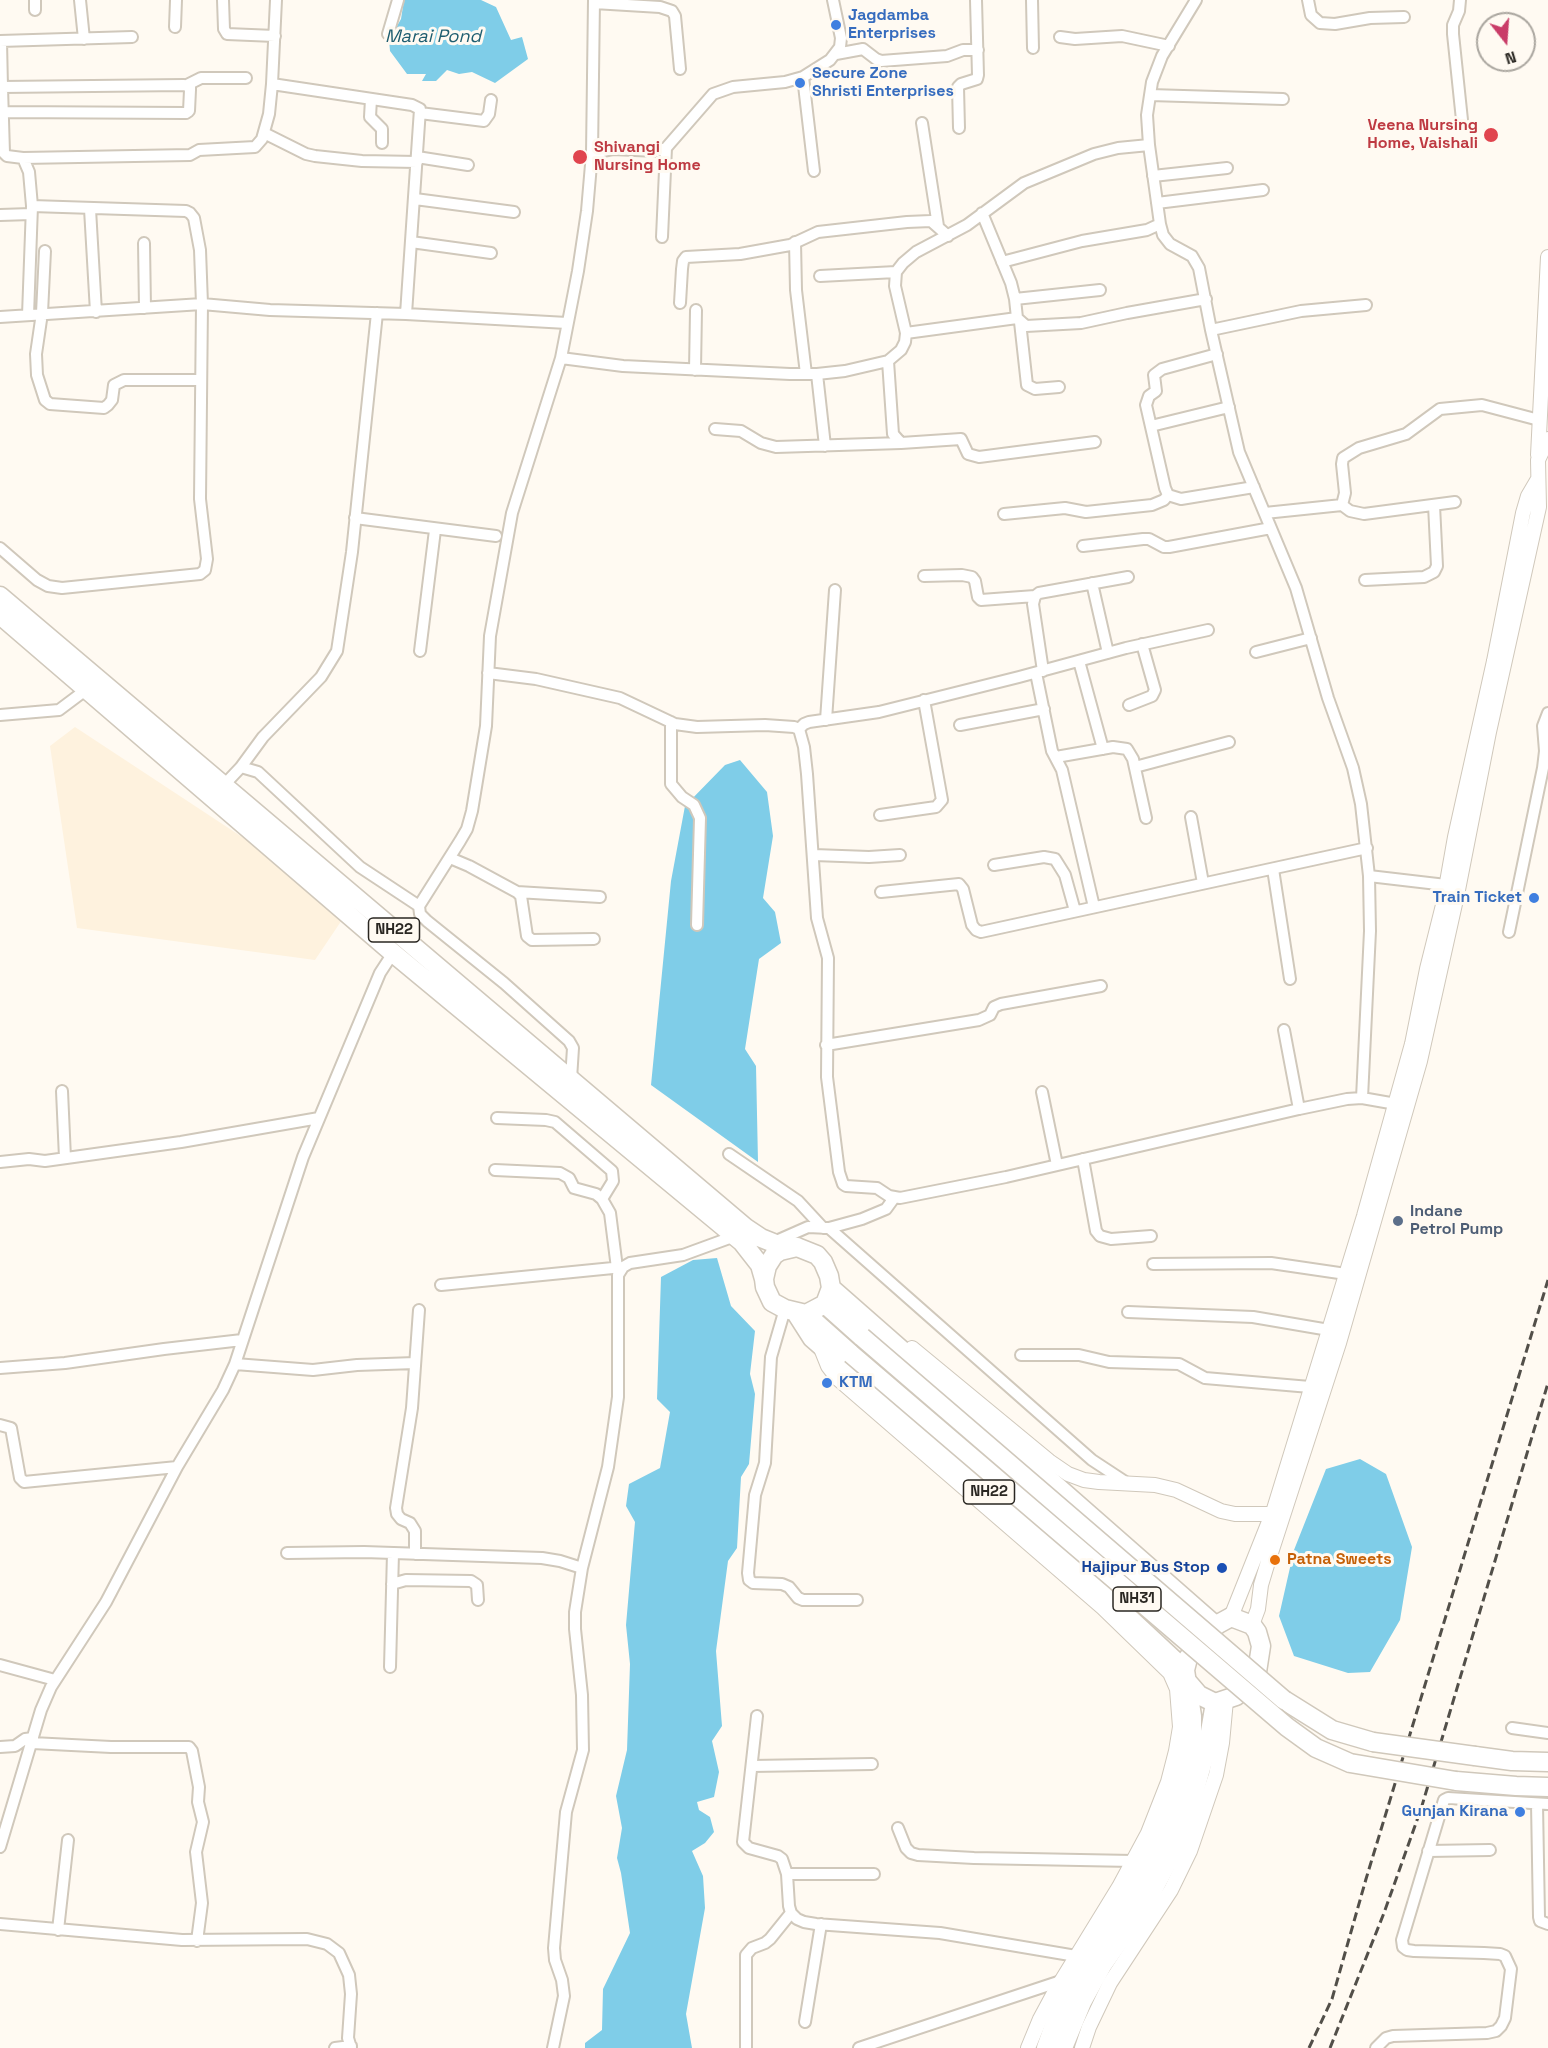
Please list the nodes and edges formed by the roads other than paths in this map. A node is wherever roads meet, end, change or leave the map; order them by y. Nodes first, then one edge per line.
1 (80, 0) edge
2 (176, 0) edge
3 (223, 0) edge
4 (276, 0) edge
5 (398, 0) edge
6 (833, 0) edge
7 (976, 0) edge
8 (1032, 0) edge
9 (1196, 0) edge
10 (1308, 0) edge
11 (1460, 0) edge
12 (594, 1) edge
13 (1404, 17) dead end
14 (176, 27) dead end
15 (388, 34) dead end
16 (275, 36) junction
17 (132, 37) dead end
18 (1060, 37) dead end
19 (84, 39) junction
20 (1, 41) edge
21 (1168, 46) junction
22 (1033, 48) dead end
23 (978, 50) junction
24 (836, 54) junction
25 (680, 69) dead end
26 (803, 77) junction
27 (246, 78) dead end
28 (272, 84) junction
29 (187, 85) junction
30 (2, 87) junction
31 (1150, 95) junction
32 (371, 99) junction
33 (1283, 99) dead end
34 (491, 100) dead end
35 (2, 112) junction
36 (420, 113) junction
37 (1461, 120) dead end
38 (921, 123) dead end
39 (959, 128) dead end
40 (264, 133) junction
41 (382, 143) dead end
42 (1149, 145) junction
43 (666, 148) junction
44 (592, 153) junction
45 (23, 158) junction
46 (417, 159) junction
47 (468, 165) dead end
48 (1227, 168) dead end
49 (814, 171) dead end
50 (1153, 176) junction
51 (1263, 190) dead end
52 (415, 199) junction
53 (1157, 203) junction
54 (90, 209) junction
55 (31, 210) junction
56 (514, 212) dead end
57 (982, 213) junction
58 (0, 215) edge
59 (1160, 224) junction
60 (938, 226) junction
61 (948, 236) junction
62 (662, 237) dead end
63 (411, 242) junction
64 (144, 243) dead end
65 (795, 243) junction
66 (45, 251) dead end
67 (491, 253) dead end
68 (1548, 257) edge
69 (1002, 262) junction
70 (896, 272) junction
71 (820, 276) dead end
72 (1100, 290) dead end
73 (1015, 299) junction
74 (1206, 299) junction
75 (680, 303) dead end
76 (202, 304) junction
77 (1366, 305) dead end
78 (145, 308) junction
79 (696, 310) dead end
80 (96, 312) junction
81 (42, 313) junction
82 (377, 313) junction
83 (406, 314) junction
84 (28, 315) junction
85 (0, 317) edge
86 (1018, 320) junction
87 (567, 323) junction
88 (1211, 330) junction
89 (906, 333) junction
90 (1217, 354) junction
91 (561, 358) junction
92 (888, 362) junction
93 (694, 370) junction
94 (812, 374) junction
95 (200, 380) junction
96 (1059, 387) dead end
97 (1229, 407) junction
98 (1539, 420) junction
99 (1151, 426) junction
100 (715, 429) dead end
101 (1548, 439) edge
102 (1095, 442) dead end
103 (901, 443) junction
104 (825, 446) junction
105 (1538, 460) junction
106 (1538, 479) junction
107 (1254, 487) junction
108 (1168, 495) junction
109 (1455, 502) dead end
110 (1342, 505) junction
111 (1434, 505) junction
112 (1543, 508) edge
113 (1265, 513) junction
114 (1004, 514) dead end
115 (355, 518) junction
116 (1271, 528) junction
117 (435, 530) junction
118 (496, 536) dead end
119 (1083, 546) dead end
120 (0, 548) edge
121 (924, 576) dead end
122 (1128, 577) dead end
123 (1365, 580) dead end
124 (1092, 583) junction
125 (835, 590) dead end
126 (0, 596) edge
127 (1035, 596) junction
128 (0, 615) edge
129 (1208, 630) dead end
130 (1311, 638) junction
131 (1142, 644) junction
132 (420, 651) dead end
133 (1256, 652) dead end
134 (1108, 653) junction
135 (1079, 661) junction
136 (1039, 672) junction
137 (488, 674) junction
138 (87, 689) junction
139 (924, 700) junction
140 (1129, 705) dead end
141 (1044, 709) junction
142 (1548, 713) edge
143 (0, 716) edge
144 (826, 720) junction
145 (671, 722) junction
146 (960, 725) dead end
147 (799, 729) junction
148 (1228, 742) dead end
149 (1103, 749) junction
150 (1056, 757) junction
151 (241, 767) junction
152 (1135, 767) junction
153 (224, 785) junction
154 (880, 815) dead end
155 (1191, 817) dead end
156 (1146, 818) dead end
157 (1367, 848) junction
158 (814, 855) junction
159 (900, 855) dead end
160 (450, 858) junction
161 (994, 865) dead end
162 (1273, 868) junction
163 (1369, 876) junction
164 (1203, 883) junction
165 (1446, 885) junction
166 (517, 892) junction
167 (881, 892) dead end
168 (600, 897) dead end
169 (419, 906) junction
170 (1094, 907) junction
171 (1076, 911) junction
172 (697, 925) dead end
173 (1509, 932) dead end
174 (594, 939) dead end
175 (393, 953) junction
176 (1290, 979) dead end
177 (1101, 986) dead end
178 (1284, 1030) dead end
179 (826, 1046) junction
180 (571, 1079) junction
181 (62, 1091) dead end
182 (1042, 1092) dead end
183 (1362, 1098) junction
184 (1396, 1104) junction
185 (1299, 1109) junction
186 (319, 1118) junction
187 (497, 1118) dead end
188 (729, 1154) dead end
189 (65, 1158) junction
190 (1083, 1160) junction
191 (0, 1162) edge
192 (1057, 1165) junction
193 (495, 1170) dead end
194 (1378, 1188) junction
195 (894, 1198) junction
196 (602, 1199) junction
197 (826, 1228) junction
198 (735, 1236) junction
199 (1150, 1236) dead end
200 (772, 1242) junction
201 (797, 1247) junction
202 (1153, 1264) dead end
203 (620, 1267) junction
204 (1346, 1274) junction
205 (764, 1279) junction
206 (441, 1285) dead end
207 (828, 1296) junction
208 (845, 1300) junction
209 (419, 1310) dead end
210 (796, 1312) junction
211 (1128, 1312) dead end
212 (1329, 1330) junction
213 (242, 1340) junction
214 (819, 1343) junction
215 (1021, 1355) dead end
216 (415, 1363) junction
217 (235, 1364) junction
218 (0, 1368) edge
219 (1311, 1387) junction
220 (0, 1425) edge
221 (177, 1467) junction
222 (1128, 1484) junction
223 (1272, 1514) junction
224 (287, 1552) dead end
225 (393, 1553) junction
226 (415, 1554) junction
227 (582, 1568) junction
228 (392, 1584) junction
229 (478, 1600) dead end
230 (857, 1600) dead end
231 (1224, 1621) junction
232 (1252, 1625) junction
233 (0, 1665) edge
234 (390, 1667) dead end
235 (1186, 1676) junction
236 (56, 1680) junction
237 (1221, 1701) junction
238 (757, 1716) dead end
239 (1512, 1728) dead end
240 (1186, 1730) junction
241 (1548, 1733) edge
242 (32, 1740) junction
243 (0, 1747) edge
244 (1548, 1762) edge
245 (872, 1764) dead end
246 (752, 1766) junction
247 (1548, 1787) edge
248 (1543, 1804) edge
249 (1179, 1819) junction
250 (898, 1828) dead end
251 (68, 1840) dead end
252 (0, 1848) edge
253 (1490, 1850) dead end
254 (1428, 1851) junction
255 (1133, 1861) junction
256 (787, 1874) junction
257 (874, 1874) dead end
258 (791, 1913) junction
259 (0, 1924) edge
260 (821, 1924) junction
261 (1548, 1924) edge
262 (57, 1930) junction
263 (197, 1941) junction
264 (1076, 1956) junction
265 (1061, 1981) junction
266 (805, 2022) dead end
267 (351, 2047) edge
268 (334, 2048) edge
269 (553, 2048) edge
270 (746, 2048) edge
271 (859, 2048) edge
272 (1028, 2048) edge
273 (1046, 2048) edge
274 (1063, 2048) edge
275 (1082, 2048) edge
276 (1376, 2048) edge

1 - 19 street
2 - 14 street
3 - 16 street
4 - 16 street
5 - 15 street
6 - 24 street
7 - 23 street
8 - 22 street
9 - 21 street
10 - 13 street
11 - 37 street
12 - 25 street
12 - 44 street
16 - 28 street
17 - 19 street
18 - 21 street
19 - 20 street
20 - 30 street
21 - 31 street
23 - 24 street
23 - 39 street
24 - 26 street
26 - 43 street
26 - 49 street
27 - 29 street
28 - 32 street
28 - 40 street
29 - 30 street
29 - 35 street
30 - 35 street
31 - 33 street
31 - 42 street
32 - 36 street
32 - 41 street
34 - 36 street
35 - 45 street
36 - 46 street
38 - 60 street
40 - 45 street
40 - 46 street
42 - 50 street
42 - 57 street
43 - 44 street
43 - 62 street
44 - 87 street
45 - 55 street
46 - 47 street
46 - 52 street
48 - 50 street
50 - 53 street
51 - 53 street
52 - 56 street
52 - 63 street
53 - 59 street
54 - 55 street
54 - 76 street
54 - 80 street
55 - 58 street
55 - 84 street
57 - 61 street
57 - 69 street
59 - 69 street
59 - 74 street
60 - 61 street
60 - 65 street
61 - 70 street
63 - 67 street
63 - 83 street
64 - 78 street
65 - 75 street
65 - 94 street
66 - 81 street
68 - 98 main road
69 - 73 street
70 - 71 street
70 - 89 street
72 - 73 street
73 - 86 street
74 - 86 street
74 - 88 street
76 - 78 street
76 - 82 street
76 - 95 street
77 - 88 street
78 - 80 street
79 - 93 street
80 - 81 street
81 - 84 street
81 - 95 street
82 - 83 street
82 - 115 street
83 - 87 street
84 - 85 street
86 - 89 street
86 - 96 street
87 - 91 street
88 - 90 street
89 - 92 street
90 - 97 street
90 - 99 street
91 - 93 street
91 - 137 street
92 - 94 street
92 - 103 street
93 - 94 street
94 - 104 street
95 - 120 street
97 - 99 street
97 - 107 street
98 - 105 main road
98 - 110 street
99 - 108 street
100 - 104 street
101 - 105 main road
102 - 103 street
103 - 104 street
105 - 106 main road
106 - 112 main road
106 - 165 main road
107 - 108 street
107 - 113 street
108 - 114 street
109 - 111 street
110 - 111 street
110 - 113 street
111 - 123 street
112 - 194 main road
113 - 116 street
115 - 117 street
115 - 151 street
116 - 119 street
116 - 130 street
117 - 118 street
117 - 132 street
121 - 127 street
122 - 124 street
124 - 127 street
124 - 134 street
125 - 144 street
126 - 153 highway, NH22
127 - 136 street
128 - 138 highway, NH22
129 - 131 street
130 - 133 street
130 - 157 street
131 - 134 street
131 - 140 street
134 - 135 street
135 - 136 street
135 - 149 street
136 - 139 street
136 - 141 street
137 - 145 street
137 - 160 street
138 - 143 street
138 - 175 highway, NH22
139 - 144 street
139 - 154 street
141 - 146 street
141 - 150 street
142 - 173 street
144 - 147 street
145 - 147 street
145 - 172 street
147 - 158 street
148 - 152 street
149 - 150 street
149 - 152 street
150 - 170 street
151 - 153 street
151 - 169 street
152 - 156 street
153 - 180 highway, NH22
155 - 164 street
157 - 162 street
157 - 163 street
158 - 159 street
158 - 179 street
160 - 166 street
160 - 169 street
161 - 171 street
162 - 164 street
162 - 176 street
163 - 165 street
163 - 183 street
164 - 170 street
165 - 184 main road
166 - 168 street
166 - 174 street
167 - 171 street
169 - 180 street
170 - 171 street
175 - 186 street
175 - 198 highway, NH22
177 - 179 street
178 - 185 street
179 - 195 street
180 - 200 highway, NH22
181 - 189 street
182 - 192 street
183 - 184 street
183 - 185 street
184 - 194 main road
185 - 190 street
186 - 189 street
186 - 213 street
187 - 196 street
188 - 197 street
189 - 191 street
190 - 192 street
190 - 199 street
192 - 195 street
193 - 196 street
194 - 204 main road
194 - 232 main road
195 - 197 street
196 - 203 street
197 - 200 street
197 - 222 street
198 - 203 street
198 - 205 highway, NH22
200 - 201 highway, NH22
201 - 205 highway
201 - 207 highway, NH22
202 - 204 street
203 - 206 street
203 - 227 street
204 - 212 main road
205 - 210 highway, NH22
207 - 208 highway, NH22
207 - 210 highway
207 - 244 highway, NH31, bridge
208 - 222 main road
208 - 231 highway, NH22
209 - 216 street
210 - 214 highway, NH22
210 - 230 street
210 - 247 highway, NH31, bridge
211 - 212 street
212 - 219 main road
213 - 217 street
213 - 218 street
214 - 235 highway, NH22
214 - 240 main road
215 - 219 street
216 - 217 street
216 - 226 street
217 - 221 street
219 - 223 main road
220 - 221 street
221 - 236 street
222 - 223 main road
223 - 231 main road
224 - 225 street
225 - 226 street
225 - 228 street
226 - 227 street
227 - 269 street
228 - 229 street
228 - 234 street
231 - 232 highway
231 - 235 highway
232 - 237 highway
233 - 236 street
235 - 237 highway, NH22
235 - 240 highway
236 - 242 street
237 - 249 highway
237 - 275 main road
238 - 246 street
239 - 241 street
240 - 249 highway
240 - 255 main road
242 - 243 street
242 - 252 street
242 - 263 street
245 - 246 street
246 - 256 street
248 - 254 street
248 - 261 street
249 - 273 highway
249 - 274 highway
250 - 255 street
251 - 262 street
253 - 254 street
254 - 276 street
255 - 264 main road
256 - 257 street
256 - 258 street
258 - 260 street
258 - 270 street
259 - 262 street
260 - 264 street
260 - 266 street
262 - 263 street
263 - 267 street
264 - 265 main road
265 - 271 street
265 - 272 main road
267 - 268 street

